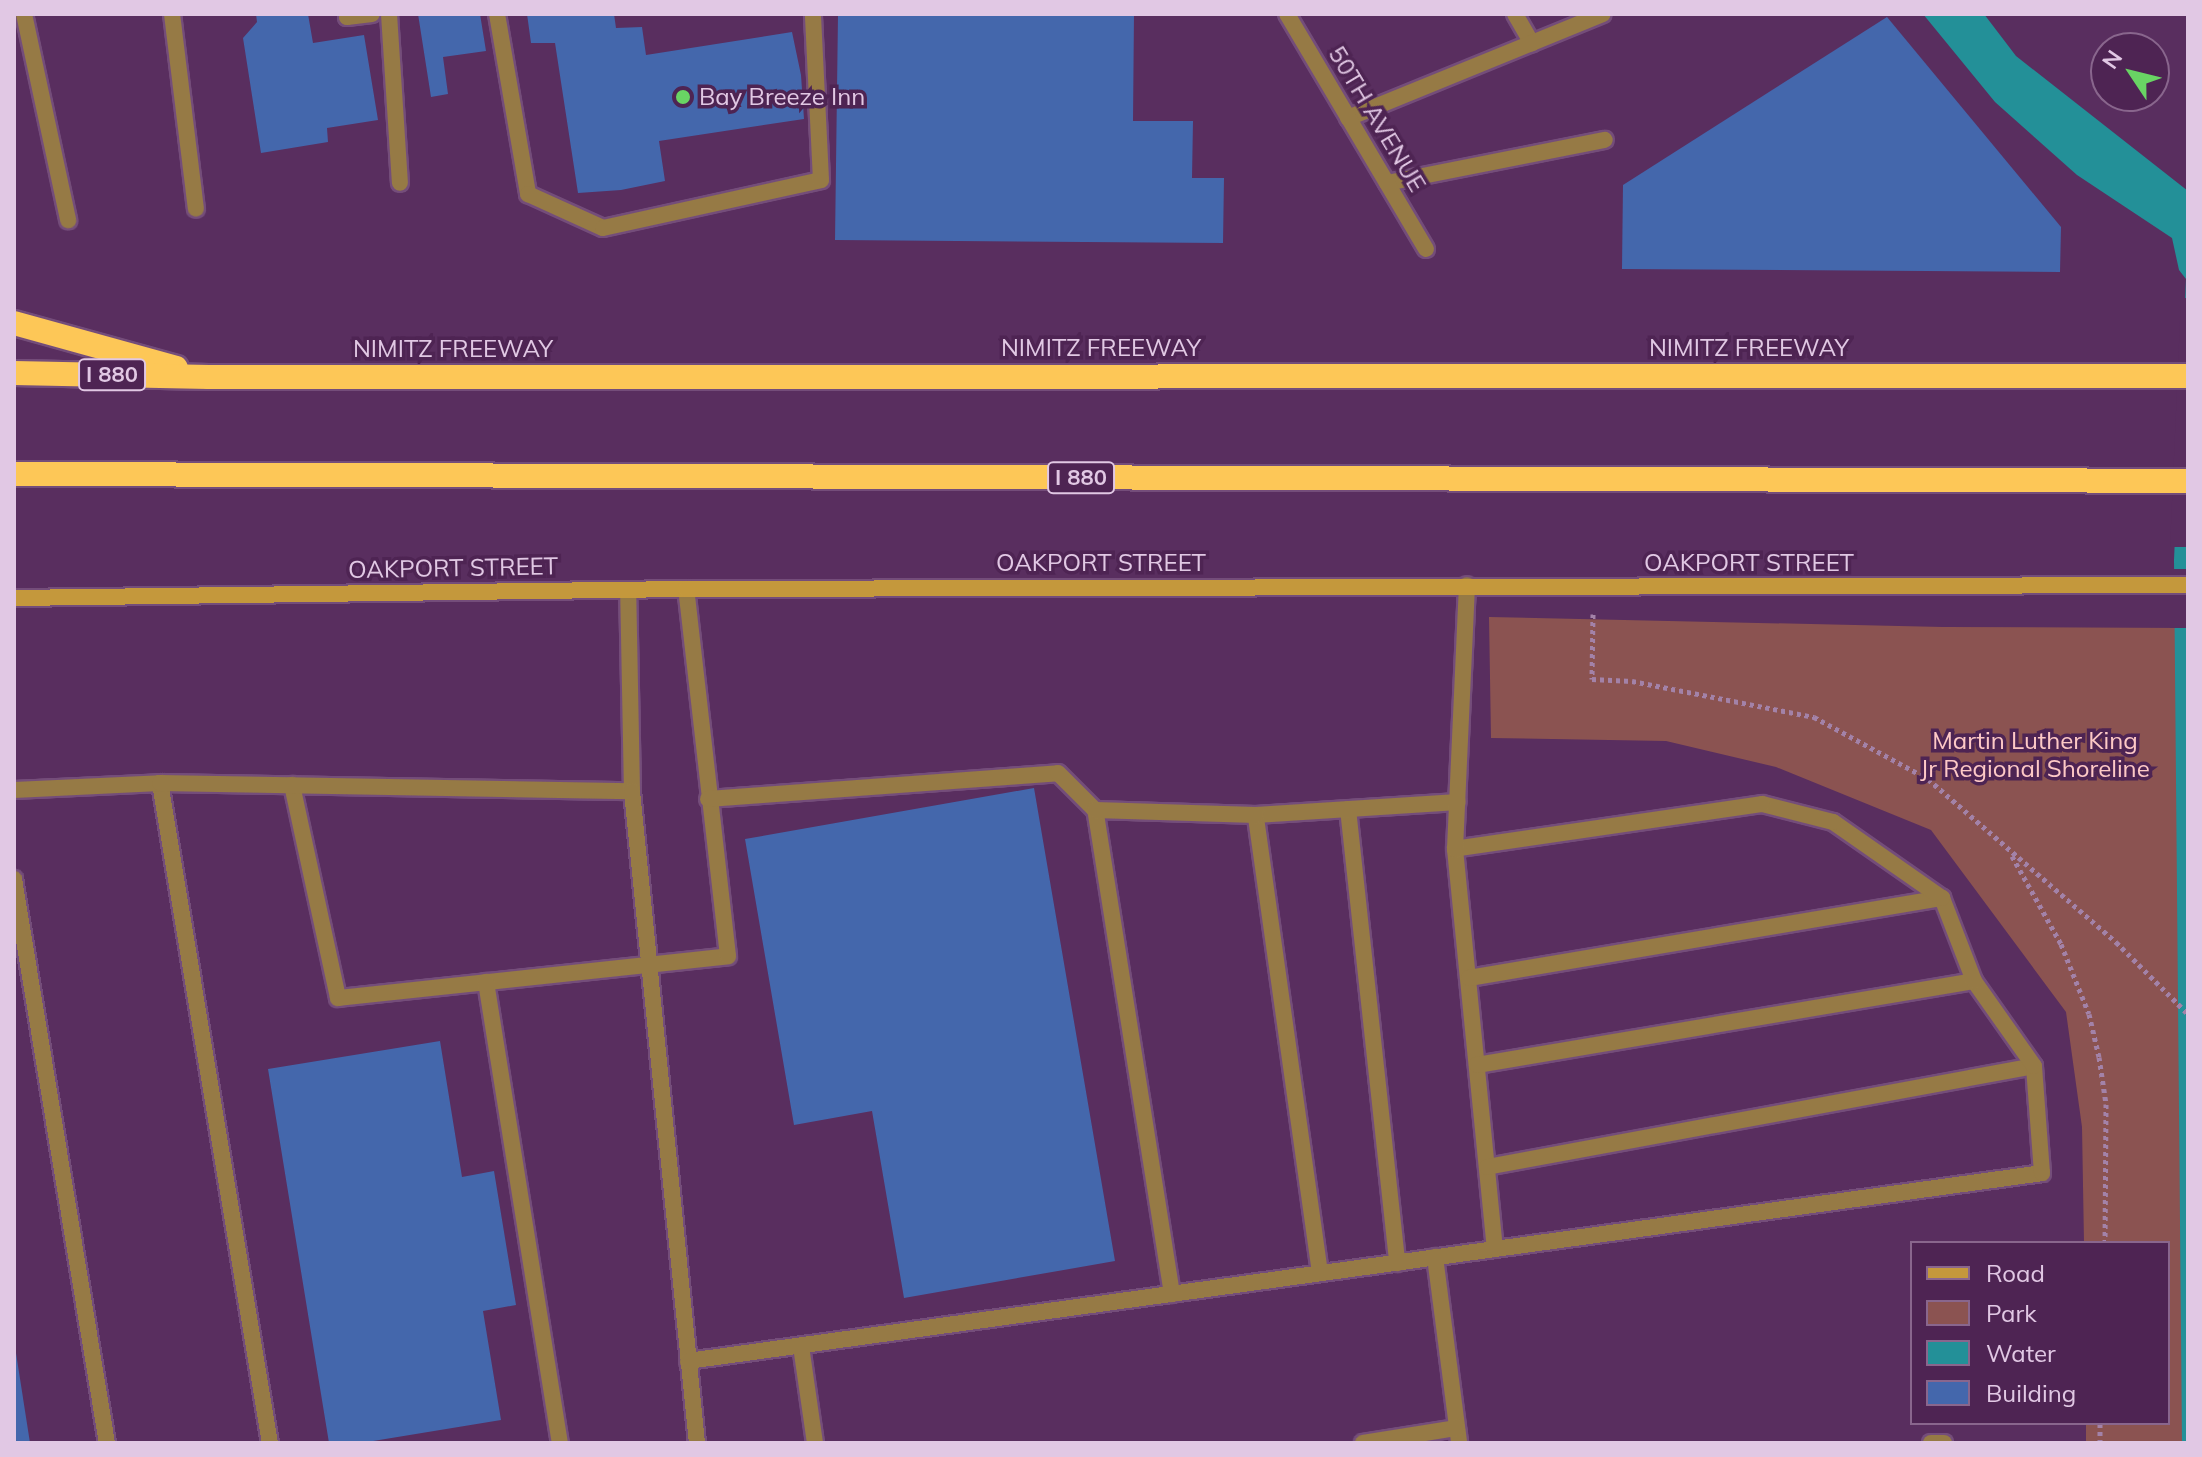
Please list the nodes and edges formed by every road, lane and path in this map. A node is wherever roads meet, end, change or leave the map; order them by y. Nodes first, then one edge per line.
1 (24, 14) edge
2 (172, 14) edge
3 (347, 14) edge
4 (372, 14) edge
5 (389, 14) edge
6 (497, 14) edge
7 (813, 14) edge
8 (1287, 14) edge
9 (1515, 14) edge
10 (1603, 14) edge
11 (1532, 43) junction
12 (1348, 118) junction
13 (1605, 140) dead end
14 (400, 183) dead end
15 (1387, 183) junction
16 (196, 209) dead end
17 (68, 220) dead end
18 (1426, 249) dead end
19 (14, 323) edge
20 (14, 373) edge
21 (2188, 376) edge
22 (209, 377) junction
23 (14, 474) edge
24 (45, 475) junction
25 (14, 481) edge
26 (2188, 481) edge
27 (1467, 585) junction
28 (2188, 585) edge
29 (1593, 588) junction
30 (686, 589) junction
31 (628, 590) junction
32 (14, 598) edge
33 (160, 783) junction
34 (292, 785) junction
35 (14, 790) edge
36 (632, 791) junction
37 (708, 799) junction
38 (1458, 802) junction
39 (1348, 809) junction
40 (1095, 810) junction
41 (1256, 815) junction
42 (1455, 849) junction
43 (2009, 850) junction
44 (14, 879) edge
45 (1942, 898) junction
46 (649, 964) junction
47 (1469, 978) junction
48 (1974, 981) junction
49 (486, 982) junction
50 (2188, 1014) edge
51 (1477, 1065) junction
52 (2034, 1066) junction
53 (1487, 1167) junction
54 (2105, 1241) edge
55 (1495, 1249) junction
56 (1435, 1257) junction
57 (1397, 1263) junction
58 (1320, 1273) junction
59 (1172, 1294) junction
60 (801, 1346) junction
61 (688, 1361) junction
62 (1458, 1436) edge
63 (107, 1443) edge
64 (270, 1443) edge
65 (560, 1443) edge
66 (697, 1443) edge
67 (815, 1443) edge
68 (1363, 1443) edge
69 (1931, 1443) edge
70 (1944, 1443) edge

1 - 17 street
2 - 16 street
3 - 4 street
5 - 14 street
6 - 7 street
8 - 12 street, 50TH AVENUE
9 - 11 street
10 - 11 street
11 - 12 street
12 - 15 street, 50TH AVENUE
13 - 15 street
15 - 18 street, 50TH AVENUE
19 - 22 highway
20 - 22 highway, NIMITZ FREEWAY / I 880
21 - 22 highway, NIMITZ FREEWAY / I 880
23 - 24 highway, I 880
24 - 25 highway
24 - 26 highway, I 880
27 - 29 main road, OAKPORT STREET
27 - 30 main road, OAKPORT STREET
27 - 38 street
28 - 29 main road, OAKPORT STREET
29 - 43 path
30 - 31 main road, OAKPORT STREET
30 - 37 street
31 - 32 main road, OAKPORT STREET
31 - 36 street
33 - 34 street
33 - 35 street
33 - 64 street
34 - 36 street
34 - 49 street
36 - 46 street
37 - 40 street
37 - 46 street
38 - 39 street
38 - 42 street
39 - 41 street
39 - 57 street
40 - 41 street
40 - 59 street
41 - 58 street
42 - 45 street
42 - 47 street
43 - 50 path
43 - 54 path
44 - 63 street
45 - 47 street
45 - 48 street
46 - 49 street
46 - 61 street
47 - 51 street
48 - 51 street
48 - 52 street
49 - 65 street
51 - 53 street
52 - 53 street
52 - 55 street
53 - 55 street
55 - 56 street
56 - 57 street
56 - 62 street
57 - 58 street
58 - 59 street
59 - 60 street
60 - 61 street
60 - 67 street
61 - 66 street
62 - 68 street
69 - 70 street

